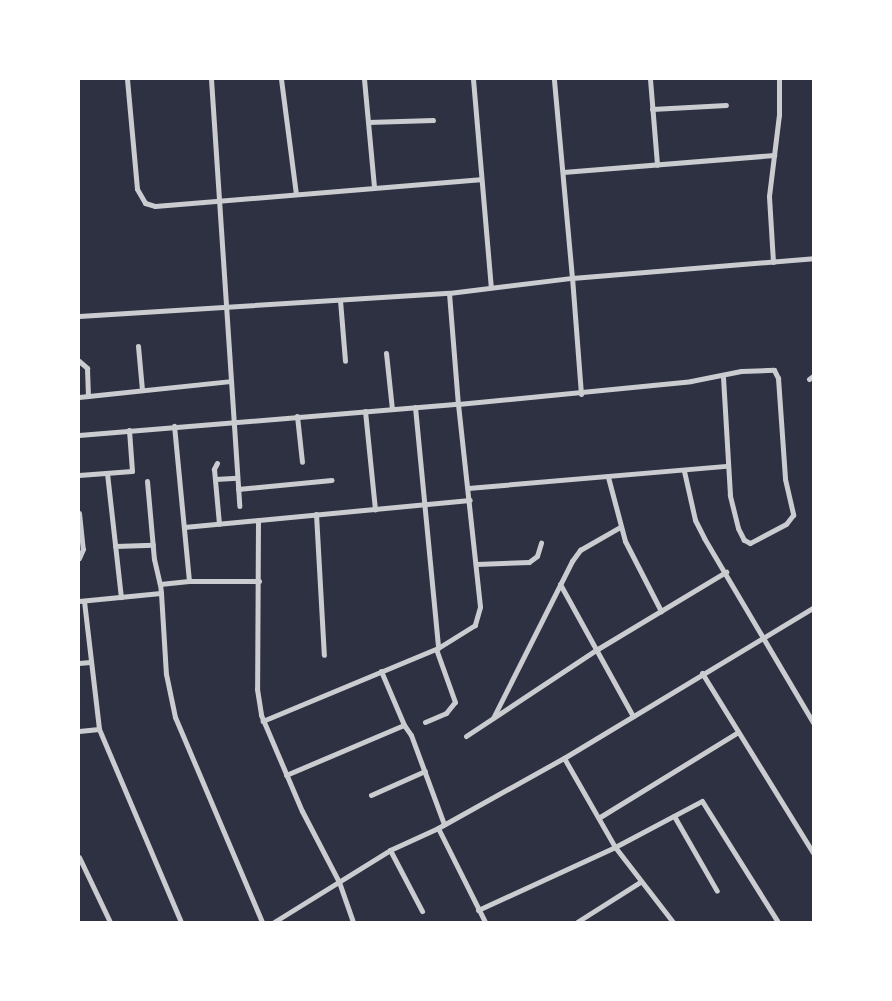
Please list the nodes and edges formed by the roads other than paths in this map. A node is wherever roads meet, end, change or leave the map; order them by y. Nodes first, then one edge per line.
1 (127, 79) edge
2 (211, 79) edge
3 (281, 79) edge
4 (364, 79) edge
5 (473, 79) edge
6 (554, 79) edge
7 (650, 79) edge
8 (779, 79) edge
9 (726, 105) dead end
10 (652, 109) junction
11 (433, 120) dead end
12 (368, 122) junction
13 (774, 156) junction
14 (657, 164) junction
15 (563, 172) junction
16 (480, 178) junction
17 (374, 187) junction
18 (296, 194) junction
19 (222, 201) junction
20 (813, 258) edge
21 (773, 262) junction
22 (572, 278) junction
23 (491, 287) junction
24 (449, 293) junction
25 (340, 300) junction
26 (225, 307) junction
27 (79, 316) edge
28 (138, 346) dead end
29 (386, 353) dead end
30 (79, 361) edge
31 (346, 361) dead end
32 (723, 376) junction
33 (230, 381) junction
34 (142, 390) junction
35 (581, 394) junction
36 (88, 396) junction
37 (79, 397) edge
38 (458, 404) junction
39 (414, 407) junction
40 (392, 409) junction
41 (366, 411) junction
42 (297, 416) junction
43 (233, 420) junction
44 (174, 426) junction
45 (129, 430) junction
46 (79, 435) edge
47 (302, 462) dead end
48 (217, 464) dead end
49 (726, 466) junction
50 (684, 471) junction
51 (107, 473) junction
52 (79, 475) edge
53 (608, 477) junction
54 (237, 478) junction
55 (215, 479) junction
56 (332, 480) dead end
57 (147, 481) dead end
58 (468, 488) junction
59 (238, 489) junction
60 (470, 500) junction
61 (424, 505) junction
62 (240, 506) dead end
63 (375, 509) junction
64 (79, 512) edge
65 (316, 514) junction
66 (258, 520) junction
67 (219, 524) junction
68 (184, 527) junction
69 (620, 527) junction
70 (541, 543) dead end
71 (152, 545) junction
72 (115, 546) junction
73 (79, 558) edge
74 (476, 564) junction
75 (726, 572) junction
76 (189, 581) junction
77 (259, 581) junction
78 (160, 584) junction
79 (560, 584) junction
80 (161, 593) junction
81 (121, 597) junction
82 (82, 601) edge
83 (813, 608) edge
84 (661, 611) junction
85 (762, 637) junction
86 (437, 648) junction
87 (596, 650) junction
88 (324, 655) dead end
89 (90, 662) junction
90 (79, 663) edge
91 (381, 671) junction
92 (702, 674) junction
93 (632, 716) junction
94 (493, 718) junction
95 (263, 721) junction
96 (425, 722) dead end
97 (813, 722) edge
98 (404, 725) junction
99 (99, 729) junction
100 (79, 731) edge
101 (738, 732) junction
102 (466, 736) dead end
103 (564, 758) junction
104 (424, 771) junction
105 (286, 775) junction
106 (371, 795) dead end
107 (674, 816) junction
108 (600, 818) junction
109 (444, 824) junction
110 (438, 828) junction
111 (615, 847) junction
112 (390, 850) junction
113 (813, 853) edge
114 (79, 860) edge
115 (339, 882) junction
116 (640, 882) junction
117 (717, 891) dead end
118 (478, 910) junction
119 (422, 911) dead end
120 (586, 920) edge
121 (110, 922) edge
122 (181, 922) edge
123 (262, 922) edge
124 (274, 922) edge
125 (353, 922) edge
126 (484, 922) edge
127 (577, 922) edge
128 (673, 922) edge
129 (778, 922) edge

1 - 19 street
2 - 19 street
3 - 18 street
4 - 12 street
5 - 16 street
6 - 15 street
7 - 10 street
8 - 13 street
9 - 10 street
10 - 14 street
11 - 12 street
12 - 17 street
13 - 14 street
13 - 21 street
14 - 15 street
15 - 22 street
16 - 17 street
16 - 23 street
17 - 18 street
18 - 19 street
19 - 26 street
20 - 21 street
21 - 22 street
22 - 23 street
22 - 35 street
23 - 24 street
24 - 25 street
24 - 38 street
25 - 26 street
25 - 31 street
26 - 27 street
26 - 33 street
28 - 34 street
29 - 40 street
30 - 36 street
32 - 35 street
32 - 49 street
32 - 49 street
33 - 34 street
33 - 43 street
34 - 36 street
35 - 38 street
36 - 37 street
38 - 39 street
38 - 58 street
39 - 40 street
39 - 61 street
40 - 41 street
41 - 42 street
41 - 63 street
42 - 43 street
42 - 47 street
43 - 44 street
43 - 54 street
44 - 45 street
44 - 68 street
45 - 46 street
45 - 51 street
48 - 55 street
49 - 50 street
50 - 53 street
50 - 75 street
51 - 52 street
51 - 72 street
53 - 58 street
53 - 69 street
54 - 55 street
54 - 59 street
55 - 67 street
56 - 59 street
57 - 71 street
58 - 60 street
59 - 62 street
60 - 61 street
60 - 74 street
61 - 63 street
61 - 86 street
63 - 65 street
64 - 73 street
65 - 66 street
65 - 88 street
66 - 67 street
66 - 77 street
67 - 68 street
68 - 76 street
69 - 79 street
69 - 84 street
70 - 74 street
71 - 72 street
71 - 78 street
72 - 81 street
74 - 86 street
75 - 84 street
75 - 85 street
76 - 77 street
76 - 78 street
77 - 95 street
78 - 80 street
79 - 87 street
79 - 94 street
80 - 81 street
80 - 123 street
81 - 82 street
82 - 89 street
83 - 85 street
84 - 87 street
85 - 92 street
85 - 97 street
86 - 91 street
86 - 96 street
87 - 93 street
87 - 94 street
89 - 90 street
89 - 99 street
91 - 95 street
91 - 98 street
92 - 93 street
92 - 101 street
93 - 103 street
94 - 102 street
95 - 105 street
98 - 104 street
98 - 105 street
99 - 100 street
99 - 122 street
101 - 108 street
101 - 113 street
103 - 108 street
103 - 109 street
104 - 106 street
104 - 109 street
105 - 115 street
107 - 111 street
107 - 117 street
107 - 129 street
108 - 111 street
109 - 110 street
110 - 112 street
110 - 118 street
111 - 116 street
111 - 118 street
112 - 115 street
112 - 119 street
114 - 121 street
115 - 124 street
115 - 125 street
116 - 120 street
116 - 128 street
118 - 126 street
120 - 127 street

